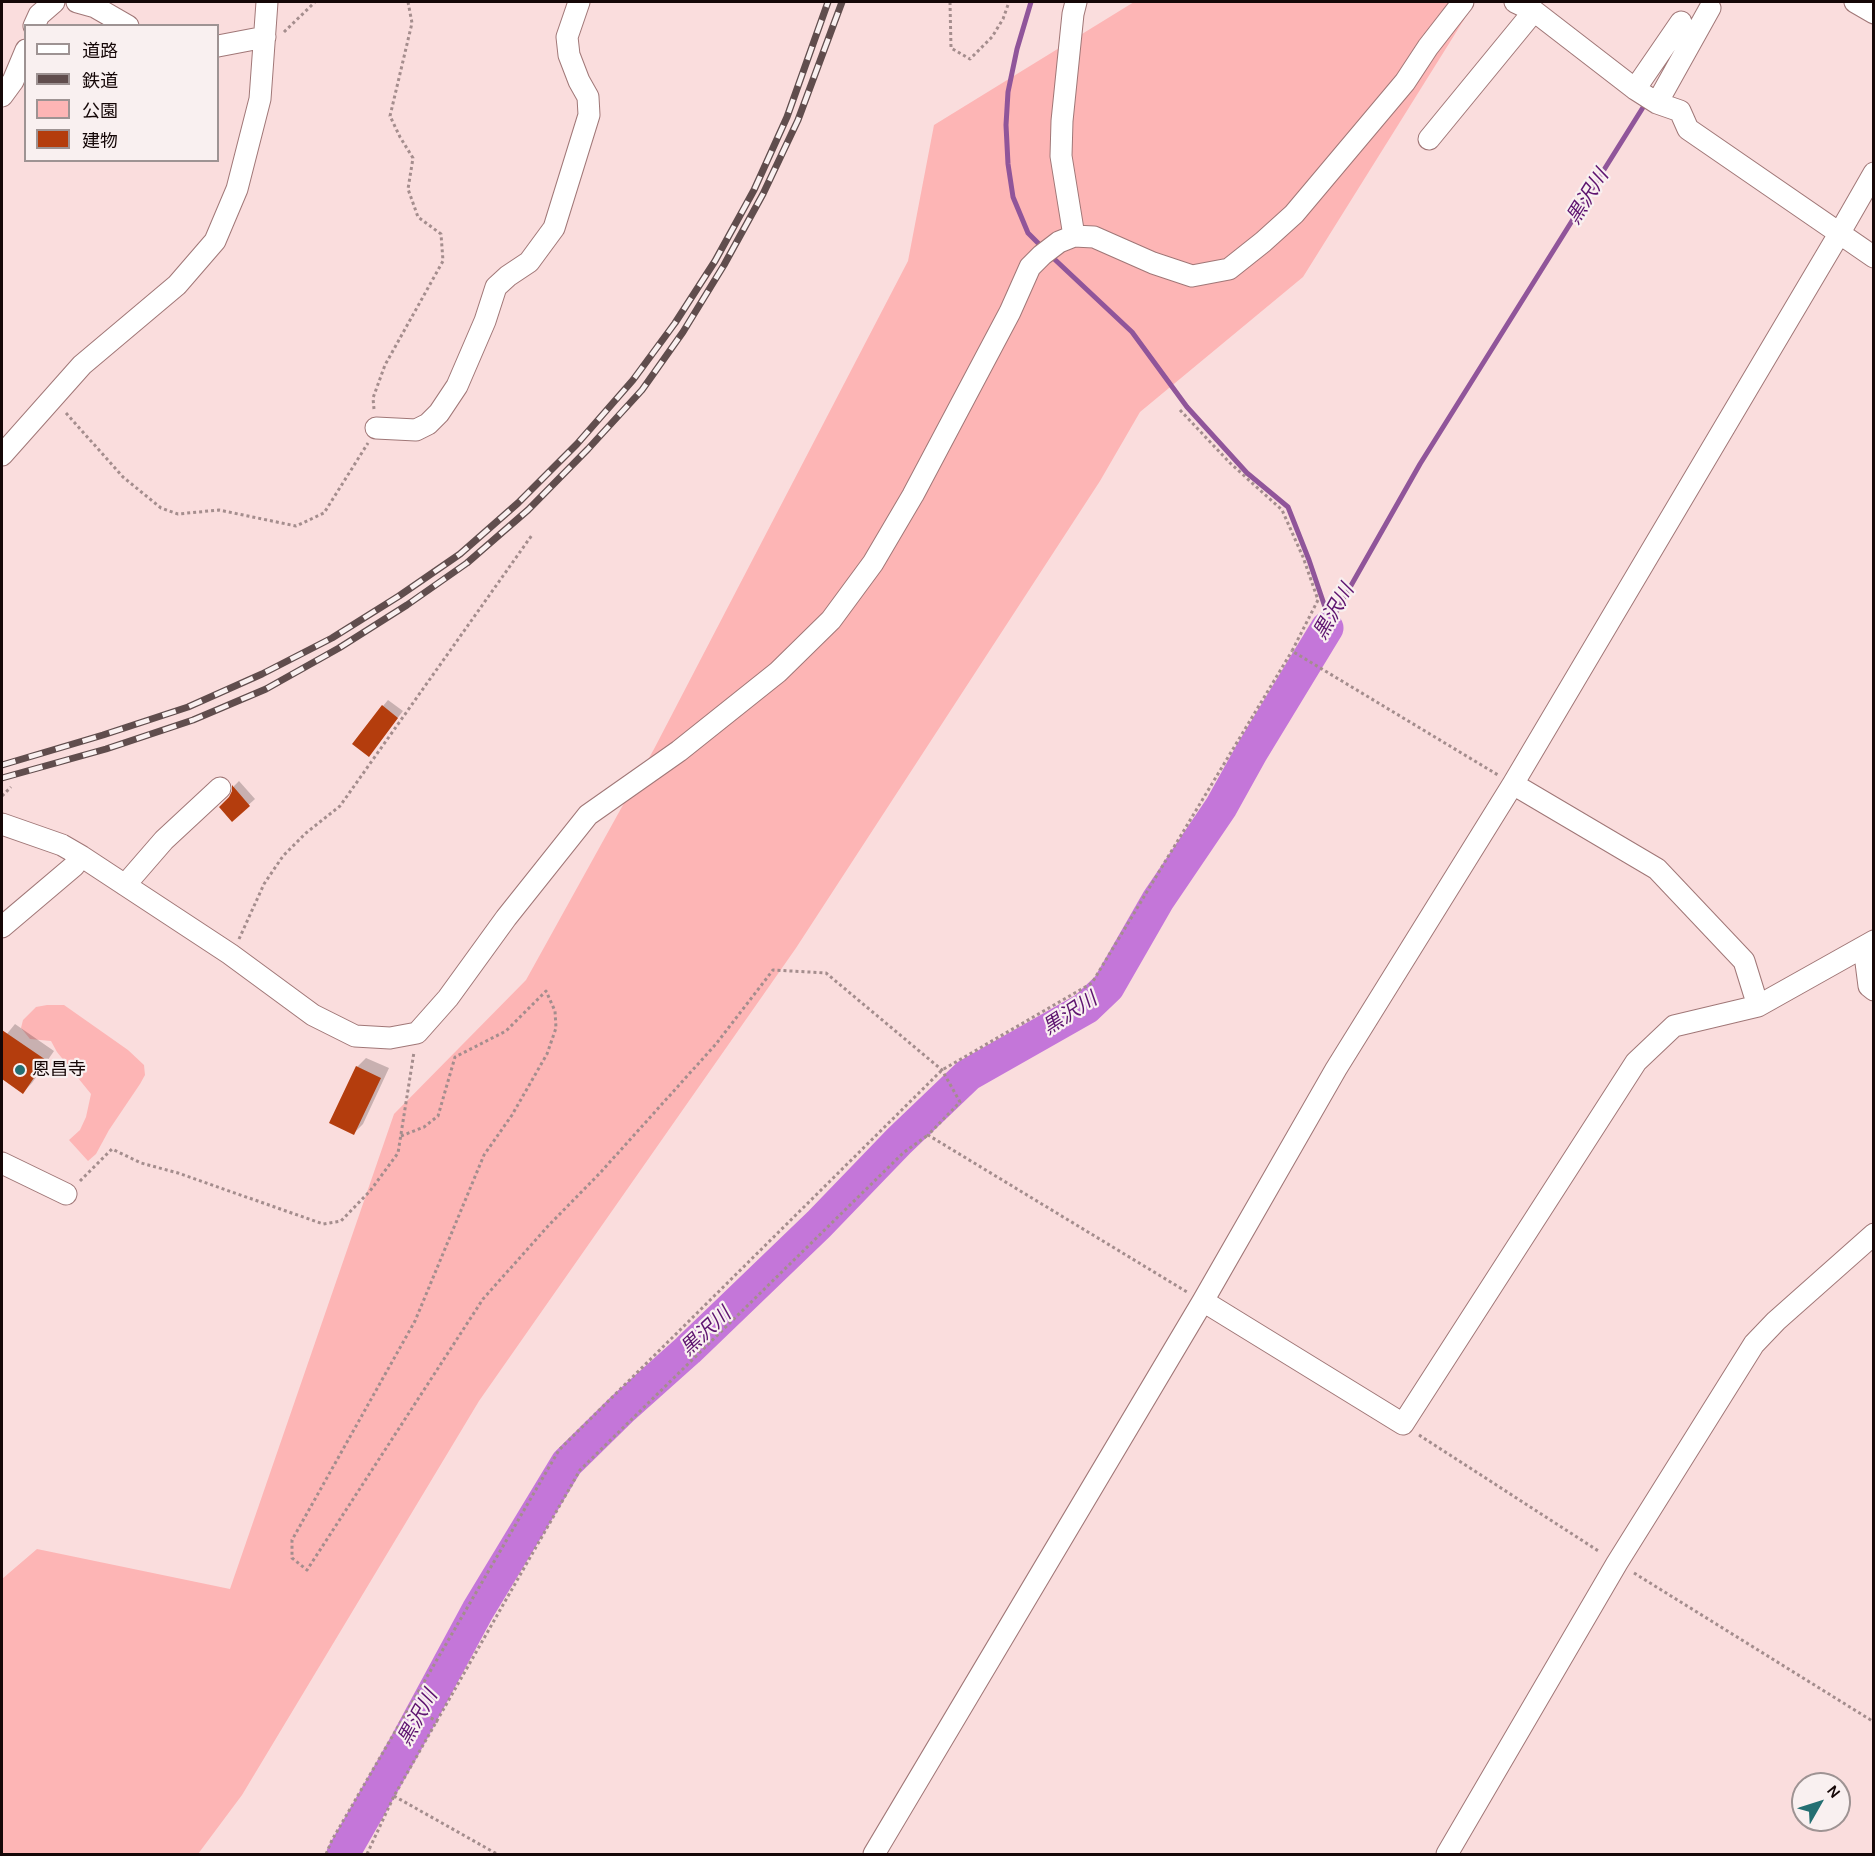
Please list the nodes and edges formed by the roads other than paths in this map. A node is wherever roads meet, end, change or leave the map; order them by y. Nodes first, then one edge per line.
1 (54, 2) edge
2 (77, 2) edge
3 (267, 2) edge
4 (579, 2) edge
5 (1076, 2) edge
6 (1463, 2) edge
7 (1515, 2) edge
8 (1856, 2) edge
9 (1710, 8) dead end
10 (1534, 11) junction
11 (1874, 13) edge
12 (1681, 22) dead end
13 (35, 24) edge
14 (125, 24) edge
15 (264, 45) junction
16 (219, 46) edge
17 (24, 55) edge
18 (1635, 89) junction
19 (2, 96) edge
20 (1657, 102) junction
21 (1429, 139) dead end
22 (1874, 173) edge
23 (1839, 234) junction
24 (1074, 236) junction
25 (1874, 257) edge
26 (376, 428) road end
27 (2, 455) edge
28 (1513, 784) junction
29 (220, 788) dead end
30 (2, 824) edge
31 (81, 856) junction
32 (125, 885) junction
33 (2, 927) edge
34 (1869, 944) edge
35 (1874, 990) edge
36 (1758, 1006) junction
37 (2, 1163) edge
38 (66, 1194) road end
39 (1874, 1234) edge
40 (1203, 1301) junction
41 (874, 1854) edge
42 (1447, 1854) edge

1 - 13 street
2 - 14 street
3 - 15 street
4 - 26 street
5 - 24 street
6 - 24 street
7 - 10 street
8 - 11 street
9 - 20 street
10 - 18 street
10 - 21 street
12 - 18 street
15 - 16 street
15 - 27 street
17 - 19 street
18 - 20 street
20 - 23 street
22 - 23 street
23 - 25 street
23 - 28 street
24 - 32 street
28 - 36 street
28 - 40 street
29 - 32 street
30 - 31 street
31 - 32 street
31 - 33 street
34 - 35 street
34 - 36 street
36 - 40 street
37 - 38 street
39 - 42 street
40 - 41 street

